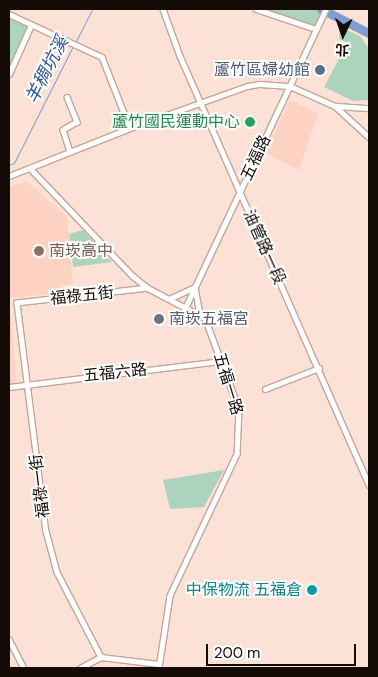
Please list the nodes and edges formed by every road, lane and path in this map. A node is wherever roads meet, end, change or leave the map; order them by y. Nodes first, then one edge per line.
1 (163, 9) edge
2 (256, 9) edge
3 (326, 9) edge
4 (9, 14) edge
5 (32, 24) junction
6 (316, 29) junction
7 (9, 74) edge
8 (290, 86) junction
9 (67, 97) dead end
10 (202, 103) junction
11 (336, 106) junction
12 (369, 108) edge
13 (130, 128) junction
14 (369, 137) edge
15 (70, 152) junction
16 (30, 168) junction
17 (9, 176) edge
18 (240, 192) junction
19 (195, 287) junction
20 (148, 288) junction
21 (169, 299) junction
22 (17, 303) joint
23 (186, 306) junction
24 (200, 313) junction
25 (221, 361) junction
26 (319, 368) junction
27 (29, 384) junction
28 (9, 387) edge
29 (265, 389) dead end
30 (369, 484) edge
31 (9, 639) edge
32 (101, 657) junction
33 (159, 666) edge
34 (24, 668) edge
35 (80, 668) edge

1 - 10 street, 油管路一段
2 - 6 street
3 - 6 street, 五福路
4 - 5 street
5 - 7 street
5 - 13 street
6 - 8 street, 五福路
8 - 10 street
8 - 11 street
8 - 18 street, 五福路
9 - 15 street
10 - 13 street
10 - 18 street, 油管路一段
11 - 12 street
11 - 14 street
13 - 15 street
15 - 16 street
16 - 17 street
16 - 20 street
18 - 19 street, 五福路
18 - 26 street, 油管路一段
19 - 21 street
19 - 23 street, 五福路
19 - 24 street
20 - 21 street
20 - 22 street, 福祿五街
21 - 23 street
22 - 27 street, 福祿一街
23 - 24 street
24 - 25 street, 五福一路
25 - 27 street, 五福六路
25 - 33 street, 五福一路
26 - 29 street
26 - 30 street, 油管路一段
27 - 28 street, 五福六路
27 - 32 street, 福祿一街
31 - 34 street
32 - 33 street
32 - 35 street

